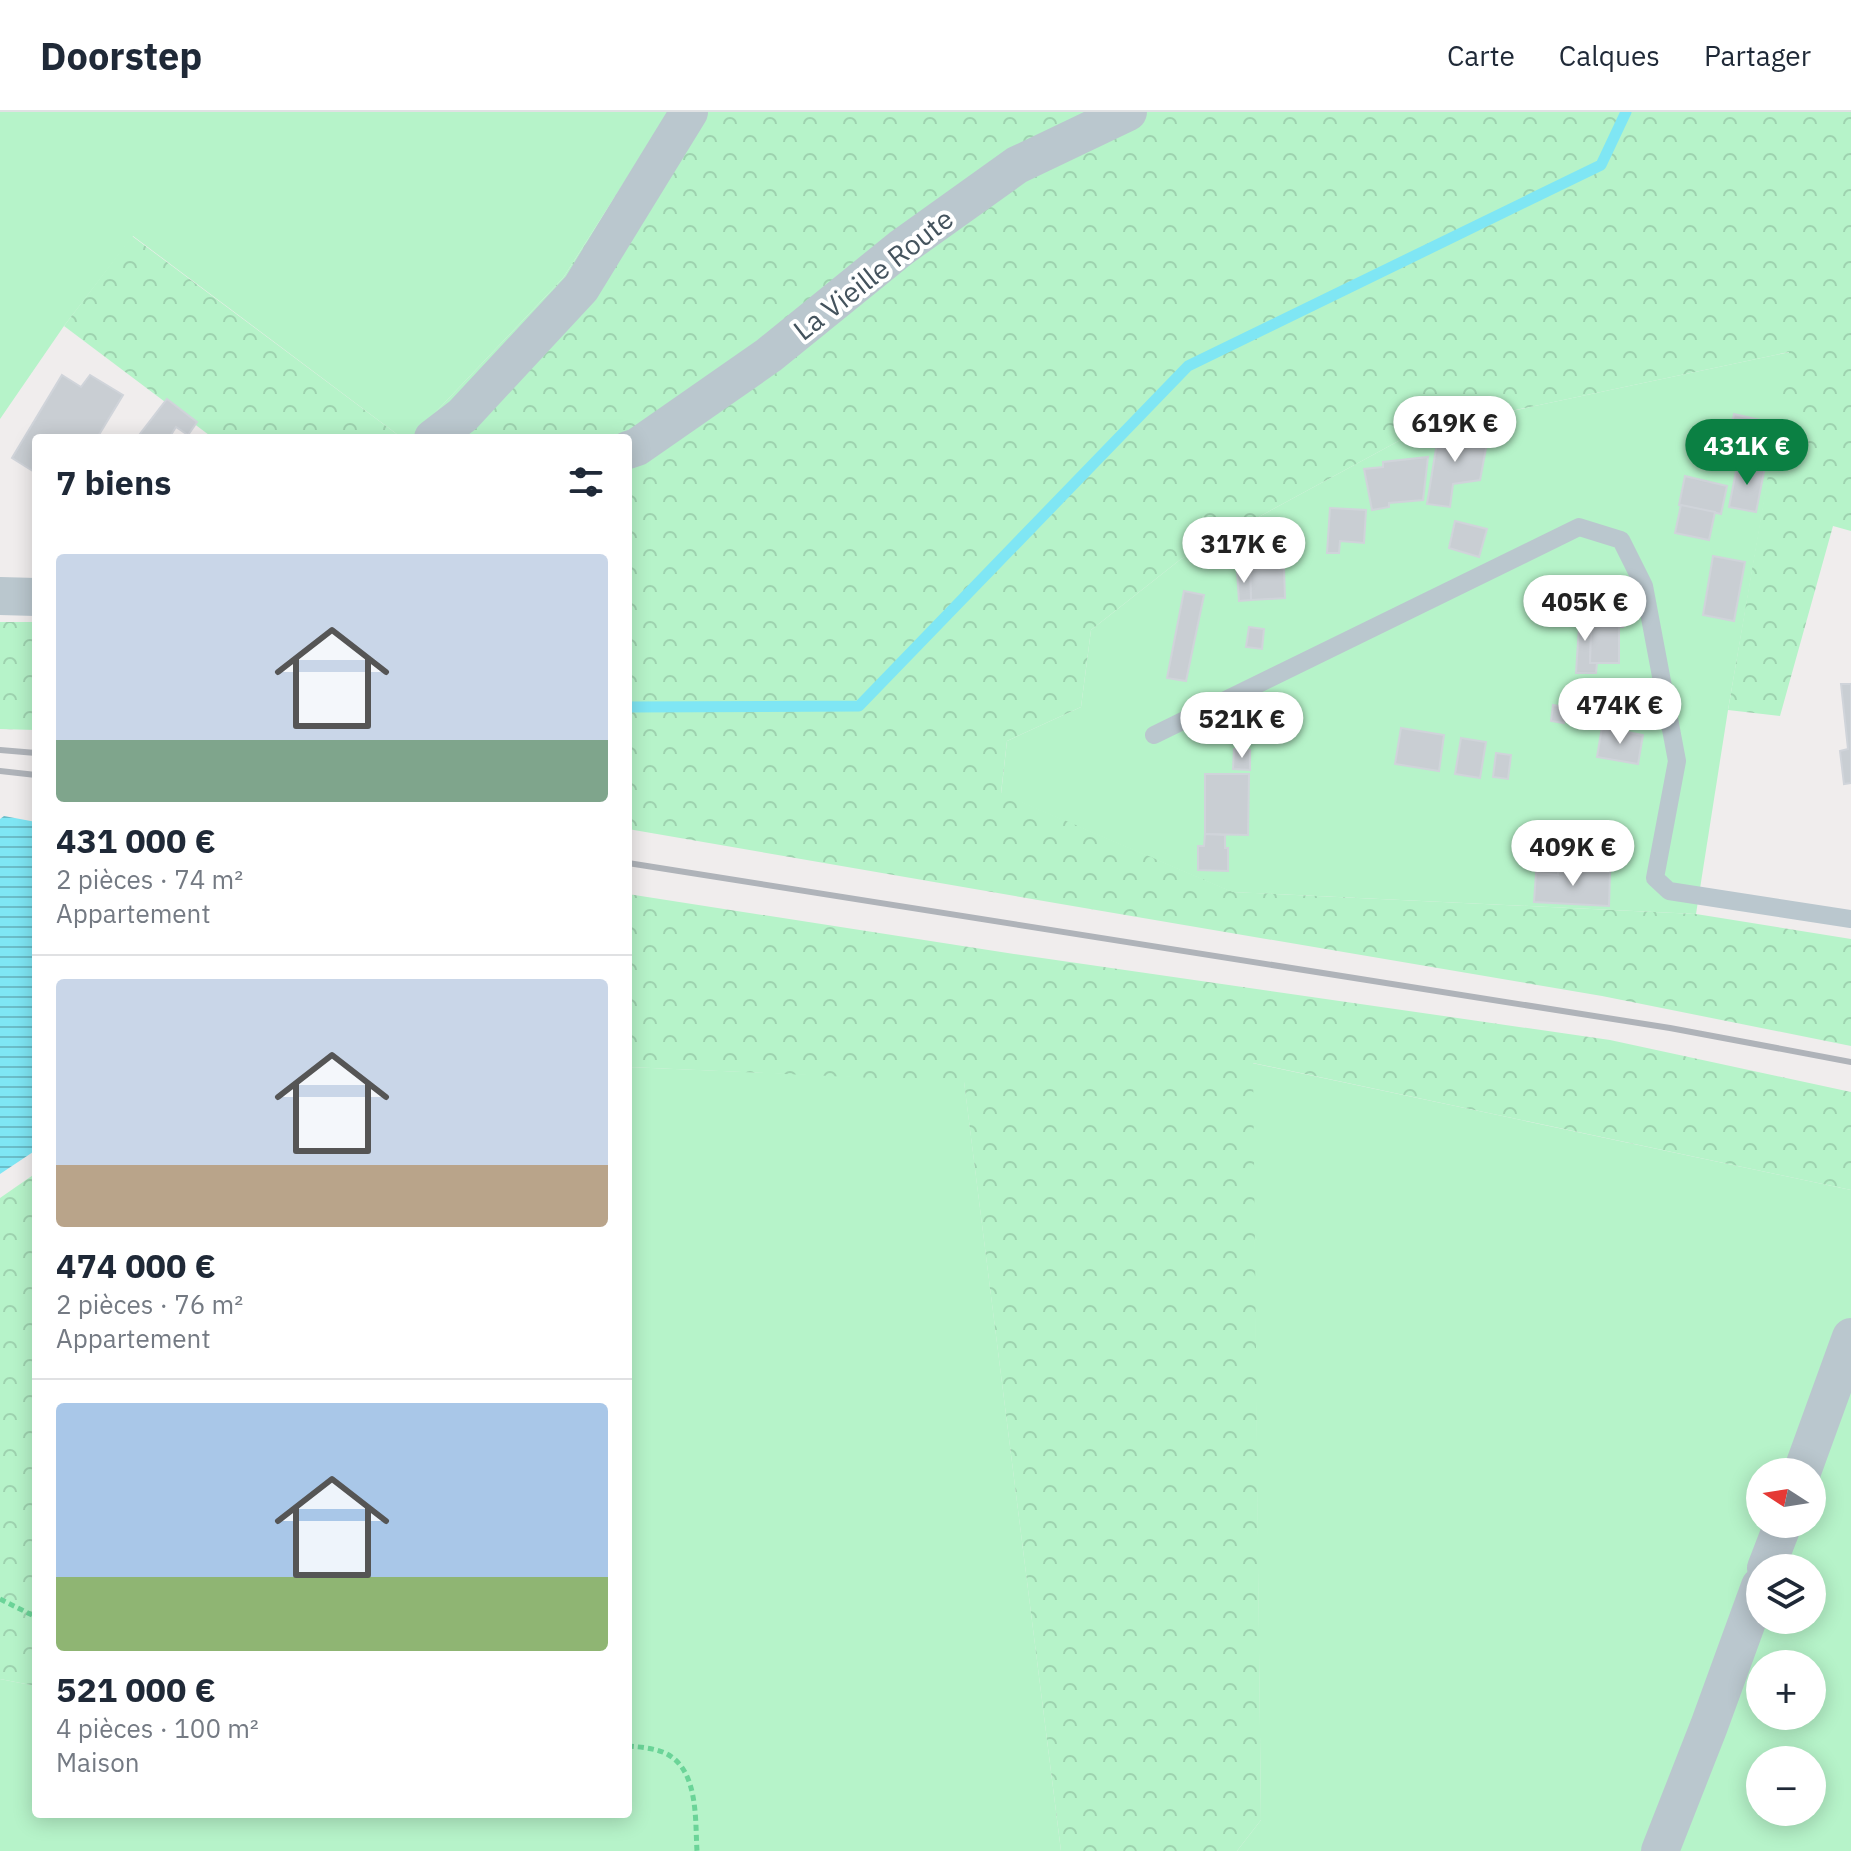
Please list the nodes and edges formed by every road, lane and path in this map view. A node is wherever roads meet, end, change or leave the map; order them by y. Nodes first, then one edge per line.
1 (689, 112) edge
2 (1128, 112) edge
3 (438, 434) edge
4 (632, 449) edge
5 (0, 596) edge
6 (32, 597) edge
7 (1154, 735) dead end
8 (1851, 919) edge
9 (1851, 1337) edge
10 (1807, 1458) edge
11 (0, 1599) edge
12 (32, 1615) edge
13 (1746, 1624) edge
14 (632, 1747) edge
15 (697, 1851) edge
16 (1660, 1851) edge

1 - 3 street
2 - 4 street, La Vieille Route
5 - 6 street
7 - 8 lane
9 - 10 street
11 - 12 path
13 - 16 street
14 - 15 path

